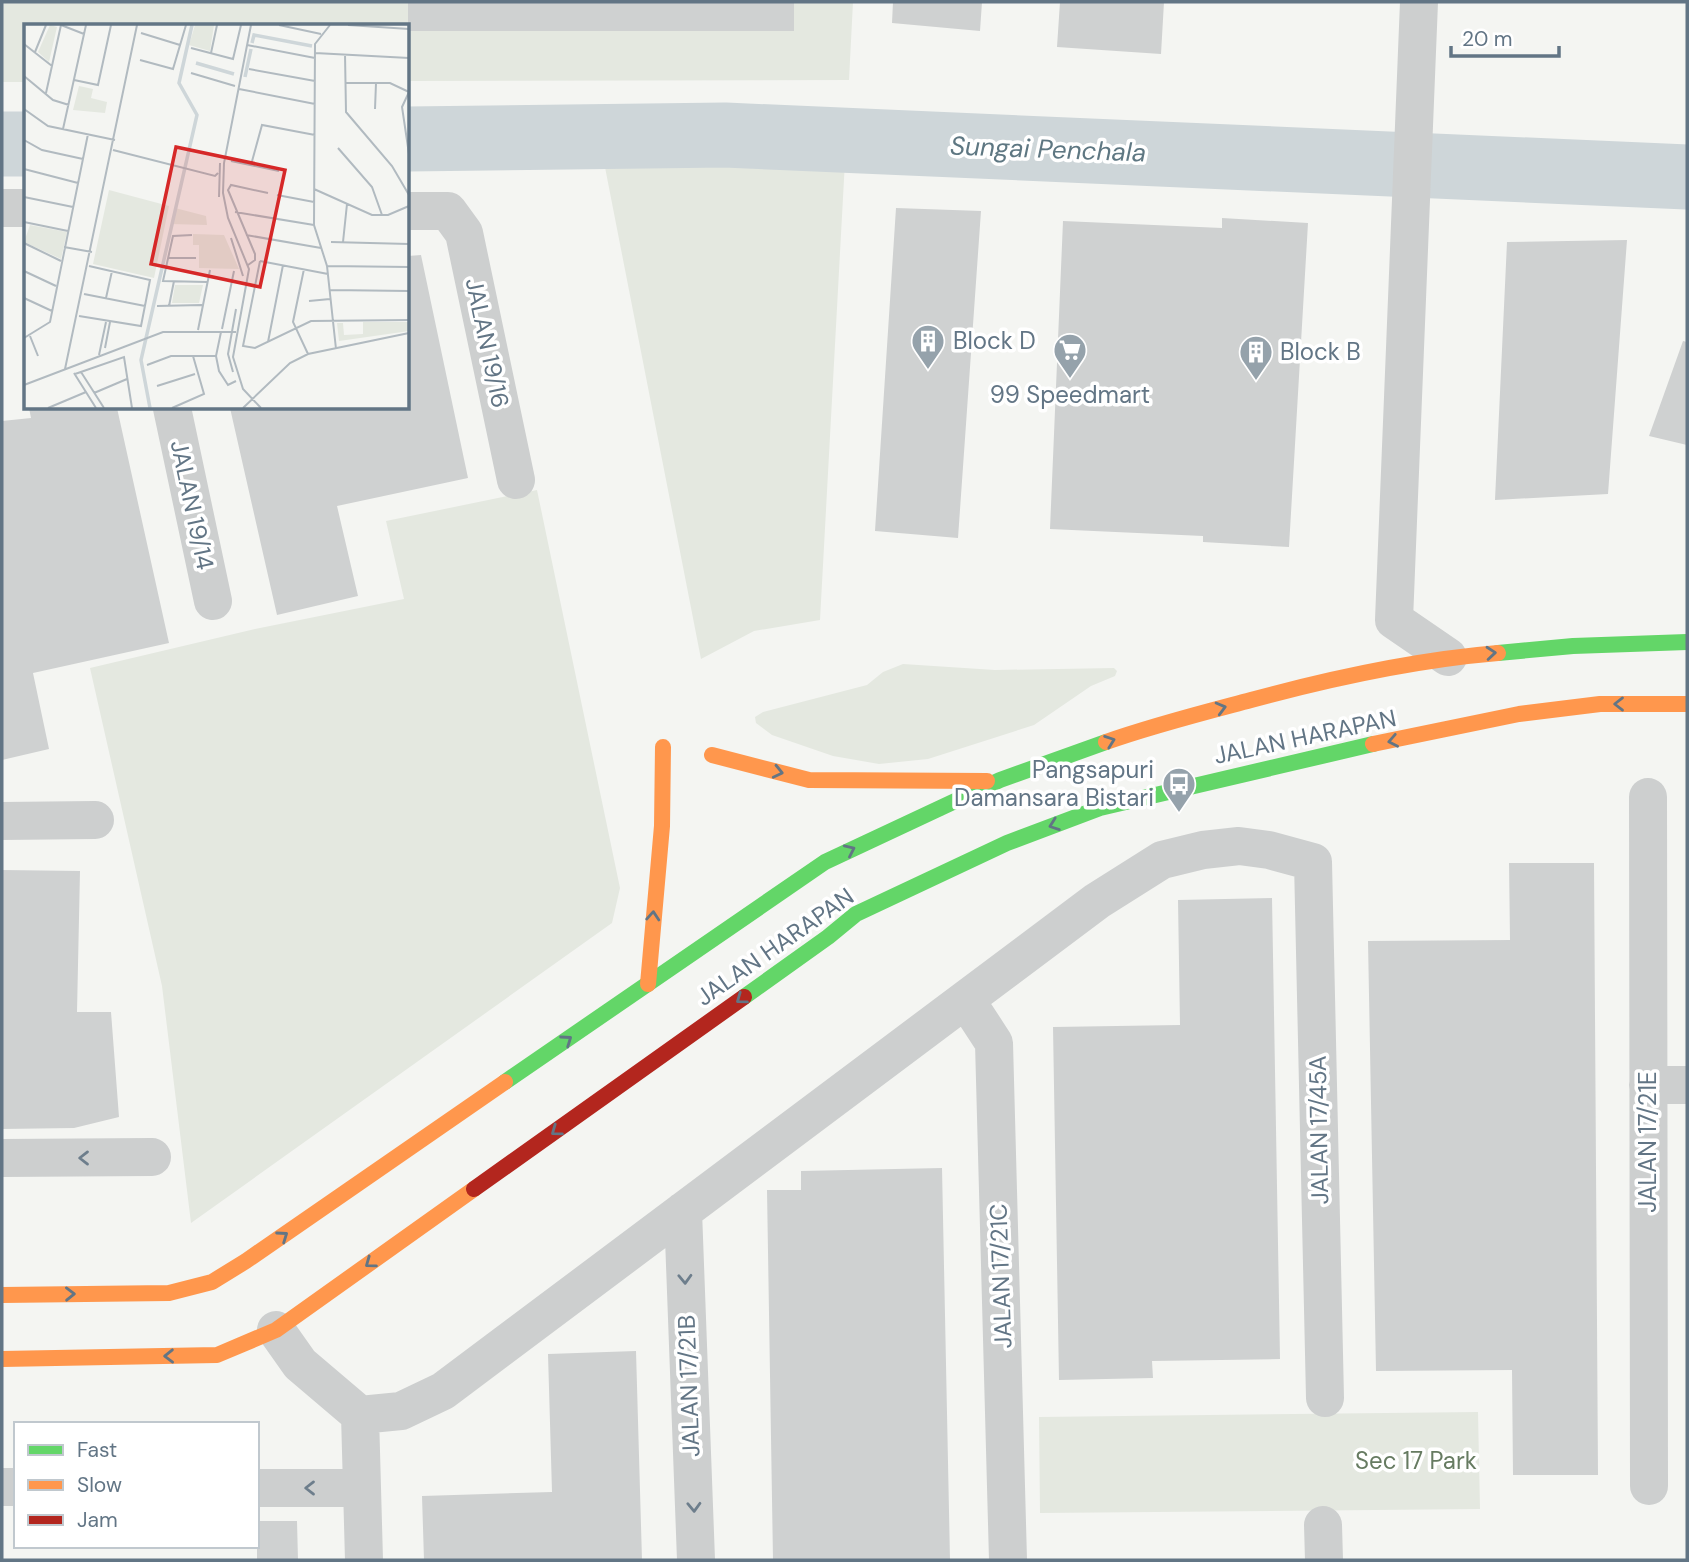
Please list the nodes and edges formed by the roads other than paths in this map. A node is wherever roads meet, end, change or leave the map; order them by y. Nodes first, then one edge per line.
1 (1419, 2) edge
2 (2, 208) edge
3 (24, 208) edge
4 (410, 211) edge
5 (172, 410) edge
6 (516, 480) dead end
7 (213, 601) dead end
8 (1687, 642) edge
9 (1448, 657) junction
10 (1687, 704) edge
11 (663, 747) dead end
12 (712, 755) dead end
13 (1000, 780) junction
14 (1648, 797) dead end
15 (94, 820) dead end
16 (2, 821) edge
17 (648, 984) junction
18 (966, 1000) junction
19 (1648, 1085) junction
20 (1687, 1085) edge
21 (152, 1157) dead end
22 (2, 1158) edge
23 (683, 1211) junction
24 (2, 1295) edge
25 (276, 1330) junction
26 (2, 1359) edge
27 (1325, 1398) dead end
28 (360, 1415) junction
29 (1649, 1486) dead end
30 (259, 1488) edge
31 (362, 1489) junction
32 (364, 1560) edge
33 (696, 1560) edge
34 (1008, 1560) edge

1 - 9 street
2 - 3 street
4 - 6 street, JALAN 19/16
5 - 7 street, JALAN 19/14
9 -> 8 main road, JALAN HARAPAN
13 -> 9 main road, JALAN HARAPAN
10 -> 25 main road, JALAN HARAPAN
17 -> 11 main road
12 -> 13 main road
17 -> 13 main road, JALAN HARAPAN
14 - 19 street, JALAN 17/21E
15 - 16 street
24 -> 17 main road, JALAN HARAPAN
18 - 23 street
18 - 27 street, JALAN 17/45A
18 - 34 street, JALAN 17/21C
19 - 20 street
19 - 29 street, JALAN 17/21E
21 -> 22 street
23 - 28 street
23 -> 33 street, JALAN 17/21B
25 -> 26 main road, JALAN HARAPAN
25 - 28 street
28 - 31 street
31 -> 30 street
31 - 32 street

